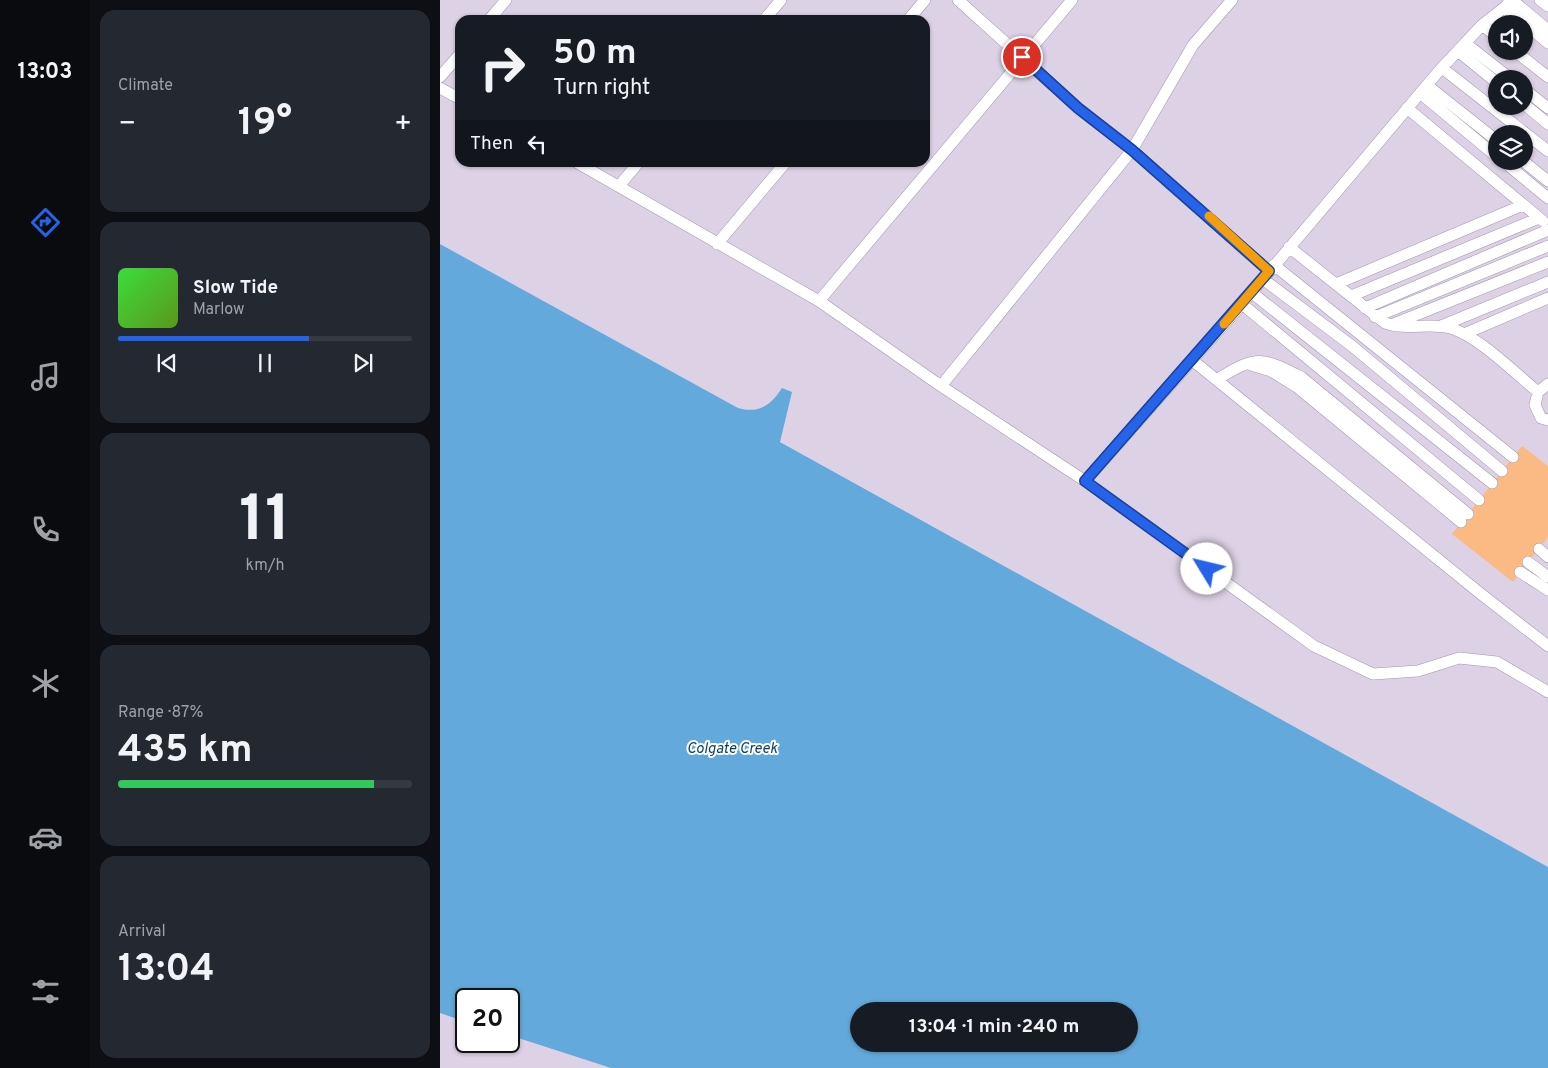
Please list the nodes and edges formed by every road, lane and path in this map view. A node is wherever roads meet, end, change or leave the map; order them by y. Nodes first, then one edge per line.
1 (506, 0) edge
2 (781, 0) edge
3 (925, 0) edge
4 (958, 0) edge
5 (1072, 0) edge
6 (1232, 0) edge
7 (1540, 0) edge
8 (1509, 2) edge
9 (1548, 6) edge
10 (493, 15) edge
11 (768, 15) edge
12 (912, 15) edge
13 (1482, 25) junction
14 (1488, 30) edge
15 (1548, 30) edge
16 (1548, 43) edge
17 (1461, 47) junction
18 (1022, 57) junction
19 (455, 60) edge
20 (1526, 60) edge
21 (1442, 68) junction
22 (1496, 70) edge
23 (1488, 74) edge
24 (1548, 77) edge
25 (440, 78) edge
26 (440, 88) edge
27 (1424, 90) junction
28 (455, 96) edge
29 (1533, 96) edge
30 (1408, 108) junction
31 (1548, 108) edge
32 (1533, 112) edge
33 (1548, 124) edge
34 (1488, 134) edge
35 (1488, 149) edge
36 (1132, 150) junction
37 (1548, 151) edge
38 (585, 167) edge
39 (635, 167) edge
40 (782, 167) edge
41 (1533, 169) edge
42 (1514, 170) edge
43 (1548, 181) edge
44 (619, 186) junction
45 (1548, 198) edge
46 (1523, 205) junction
47 (1539, 218) junction
48 (1548, 225) edge
49 (1548, 230) edge
50 (717, 244) junction
51 (1548, 246) edge
52 (1289, 247) junction
53 (1548, 262) edge
54 (1269, 272) junction
55 (1548, 282) edge
56 (1336, 284) junction
57 (1251, 292) junction
58 (1351, 296) junction
59 (1548, 298) edge
60 (819, 301) junction
61 (1242, 304) junction
62 (1366, 308) junction
63 (1376, 317) junction
64 (1390, 325) junction
65 (1438, 328) junction
66 (1464, 334) junction
67 (1192, 360) junction
68 (1218, 379) junction
69 (1548, 384) edge
70 (941, 386) junction
71 (1538, 392) junction
72 (1548, 420) edge
73 (1513, 457) dead end
74 (1502, 471) dead end
75 (1085, 481) junction
76 (1492, 483) dead end
77 (1479, 500) dead end
78 (1465, 518) dead end
79 (1539, 549) dead end
80 (1548, 557) edge
81 (1528, 562) dead end
82 (1520, 572) dead end
83 (1548, 577) edge
84 (1548, 590) edge
85 (1548, 646) edge
86 (1548, 692) edge

1 - 10 lane
2 - 11 lane
3 - 12 lane
4 - 18 lane
5 - 18 lane
6 - 36 lane
7 - 9 lane
8 - 13 lane
8 - 15 lane
8 - 16 lane
13 - 14 lane
13 - 17 lane
17 - 21 lane
17 - 22 lane
17 - 23 lane
18 - 36 lane
18 - 60 lane
19 - 25 lane
20 - 24 lane
21 - 27 lane
21 - 37 lane
26 - 28 lane
27 - 30 lane
27 - 34 lane
27 - 35 lane
29 - 31 lane
30 - 46 lane
30 - 52 lane
32 - 33 lane
36 - 54 lane
36 - 70 lane
38 - 44 lane
39 - 44 lane
40 - 50 lane
41 - 43 lane
42 - 45 lane
44 - 50 lane
46 - 47 lane
46 - 56 lane
47 - 48 lane
47 - 58 lane
49 - 62 lane
50 - 60 lane
51 - 63 lane
52 - 54 lane
52 - 56 lane
53 - 64 lane
54 - 57 lane
54 - 73 lane
54 - 74 lane
55 - 65 lane
56 - 58 lane
57 - 61 lane
57 - 76 lane
58 - 62 lane
59 - 66 lane
60 - 70 lane
61 - 67 lane
61 - 77 lane
62 - 63 lane
63 - 64 lane
64 - 65 lane
65 - 66 lane
66 - 71 lane
67 - 68 lane
67 - 75 lane
68 - 78 lane
68 - 85 lane
69 - 71 lane
70 - 75 lane
71 - 72 lane
75 - 86 lane
79 - 80 lane
81 - 83 lane
82 - 84 lane

